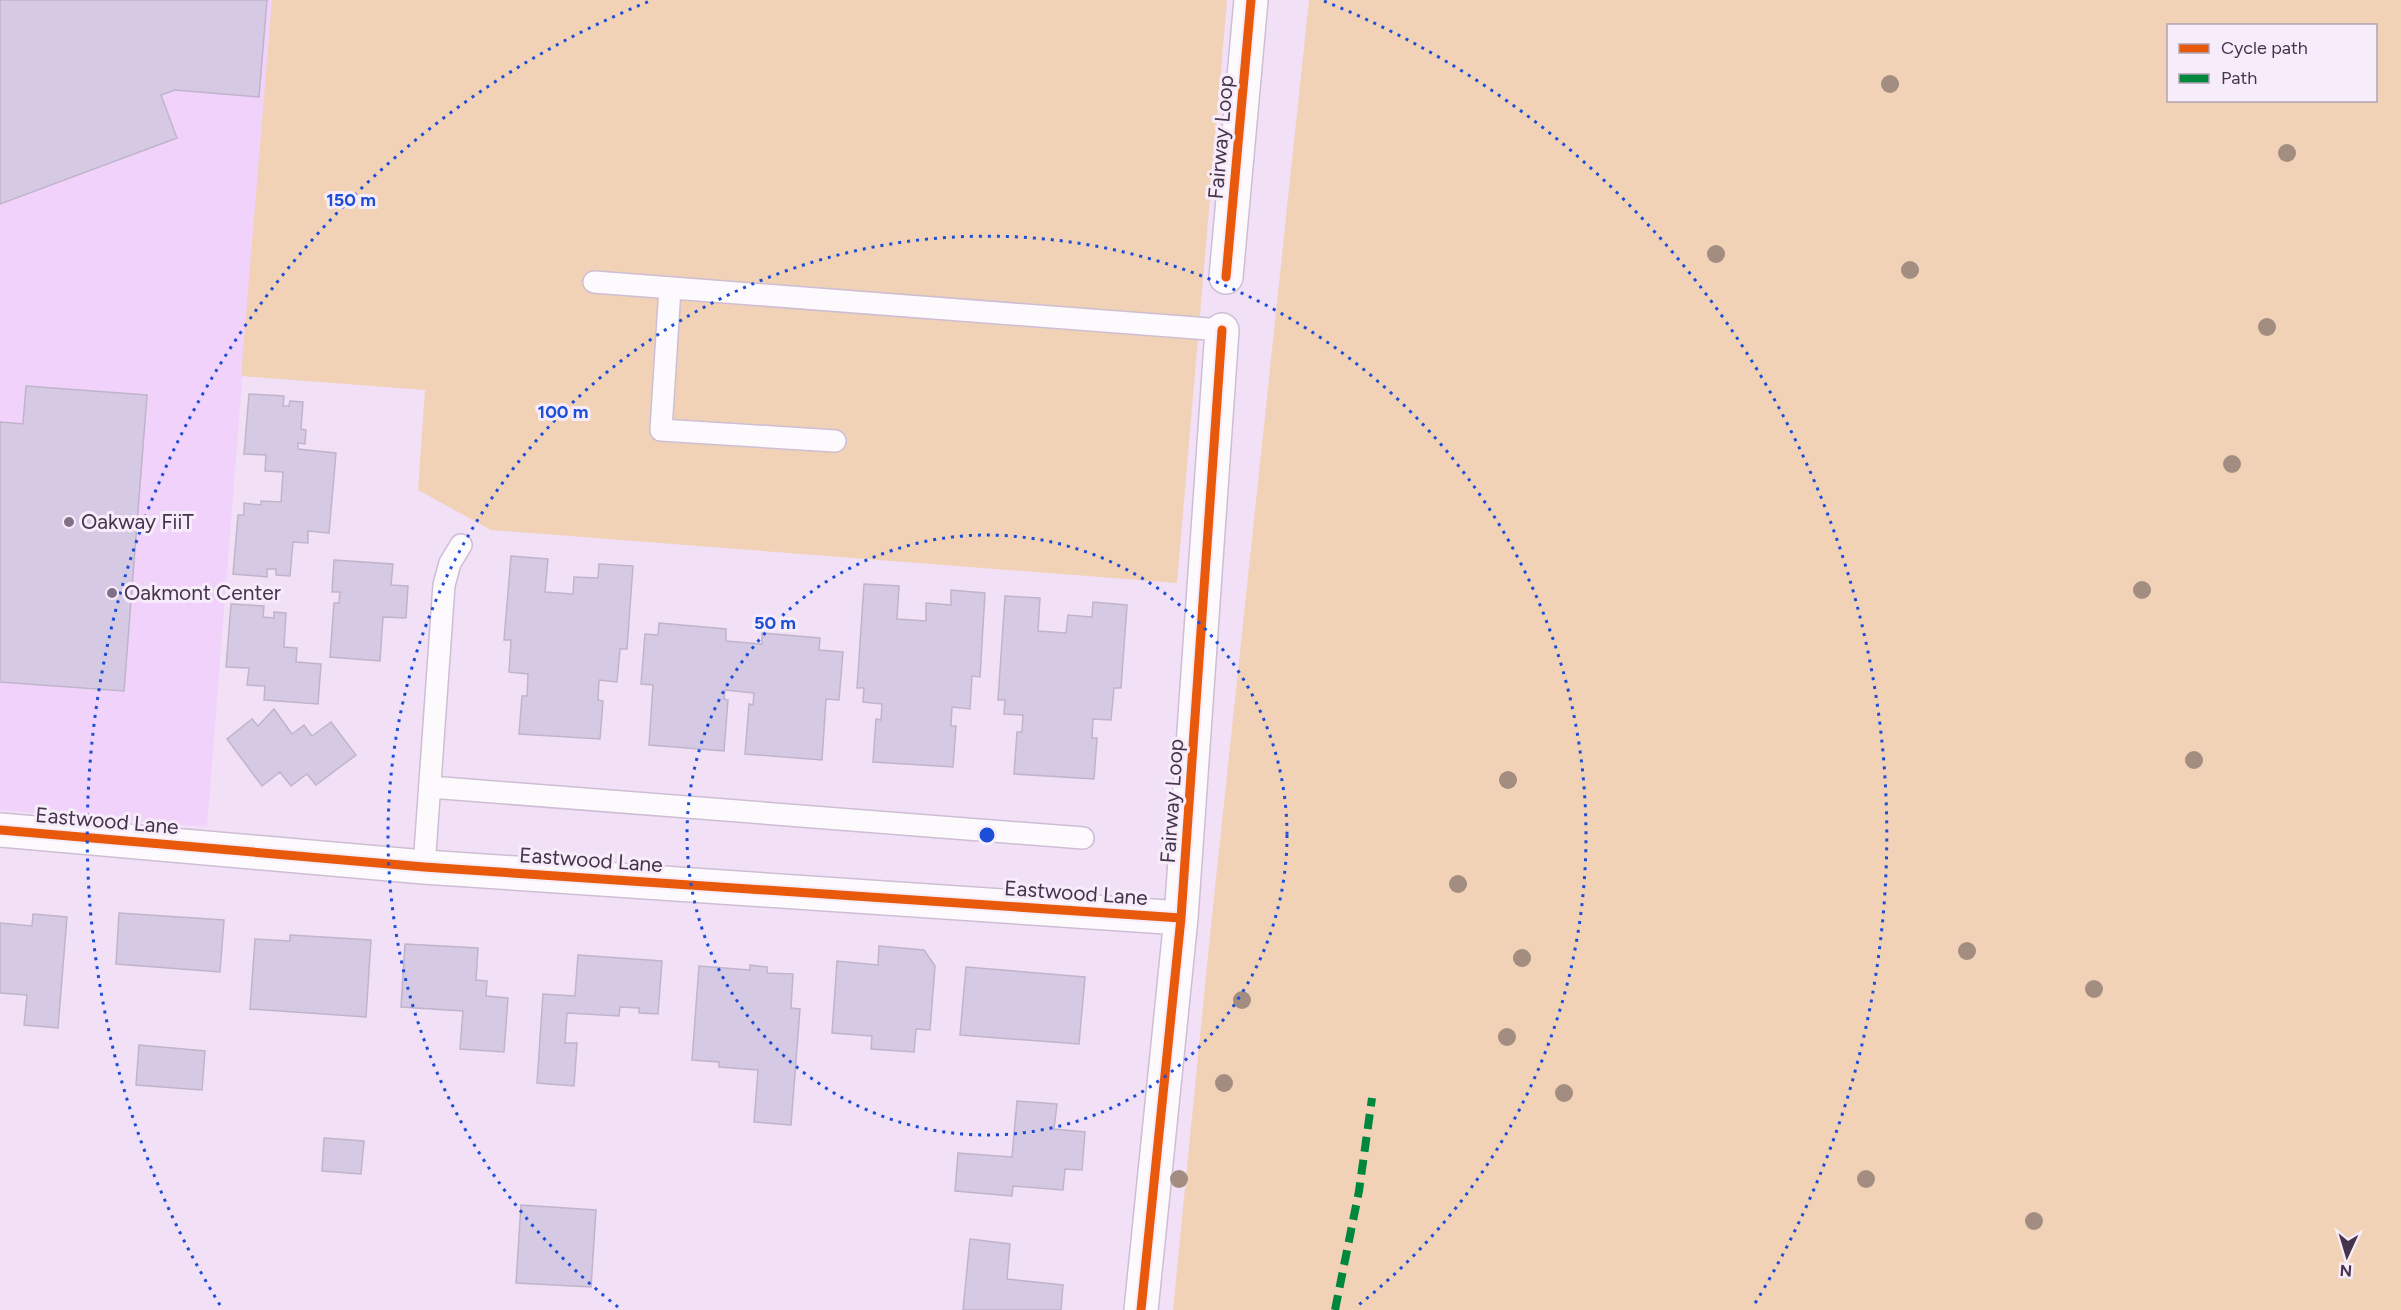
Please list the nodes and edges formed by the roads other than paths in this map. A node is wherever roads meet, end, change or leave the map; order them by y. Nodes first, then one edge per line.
1 (1251, 0) edge
2 (1226, 277) dead end
3 (594, 282) dead end
4 (670, 288) junction
5 (1222, 330) joint
6 (835, 441) dead end
7 (461, 545) dead end
8 (430, 788) junction
9 (0, 830) edge
10 (1083, 838) dead end
11 (424, 867) junction
12 (1181, 918) junction
13 (1141, 1310) edge

1 - 2 street, Fairway Loop
3 - 4 lane
4 - 5 lane
4 - 6 lane
5 - 12 street, Fairway Loop
7 - 8 lane
8 - 10 lane
8 - 11 lane
9 - 11 street, Eastwood Lane
11 - 12 street, Eastwood Lane
12 - 13 street, Fairway Loop

